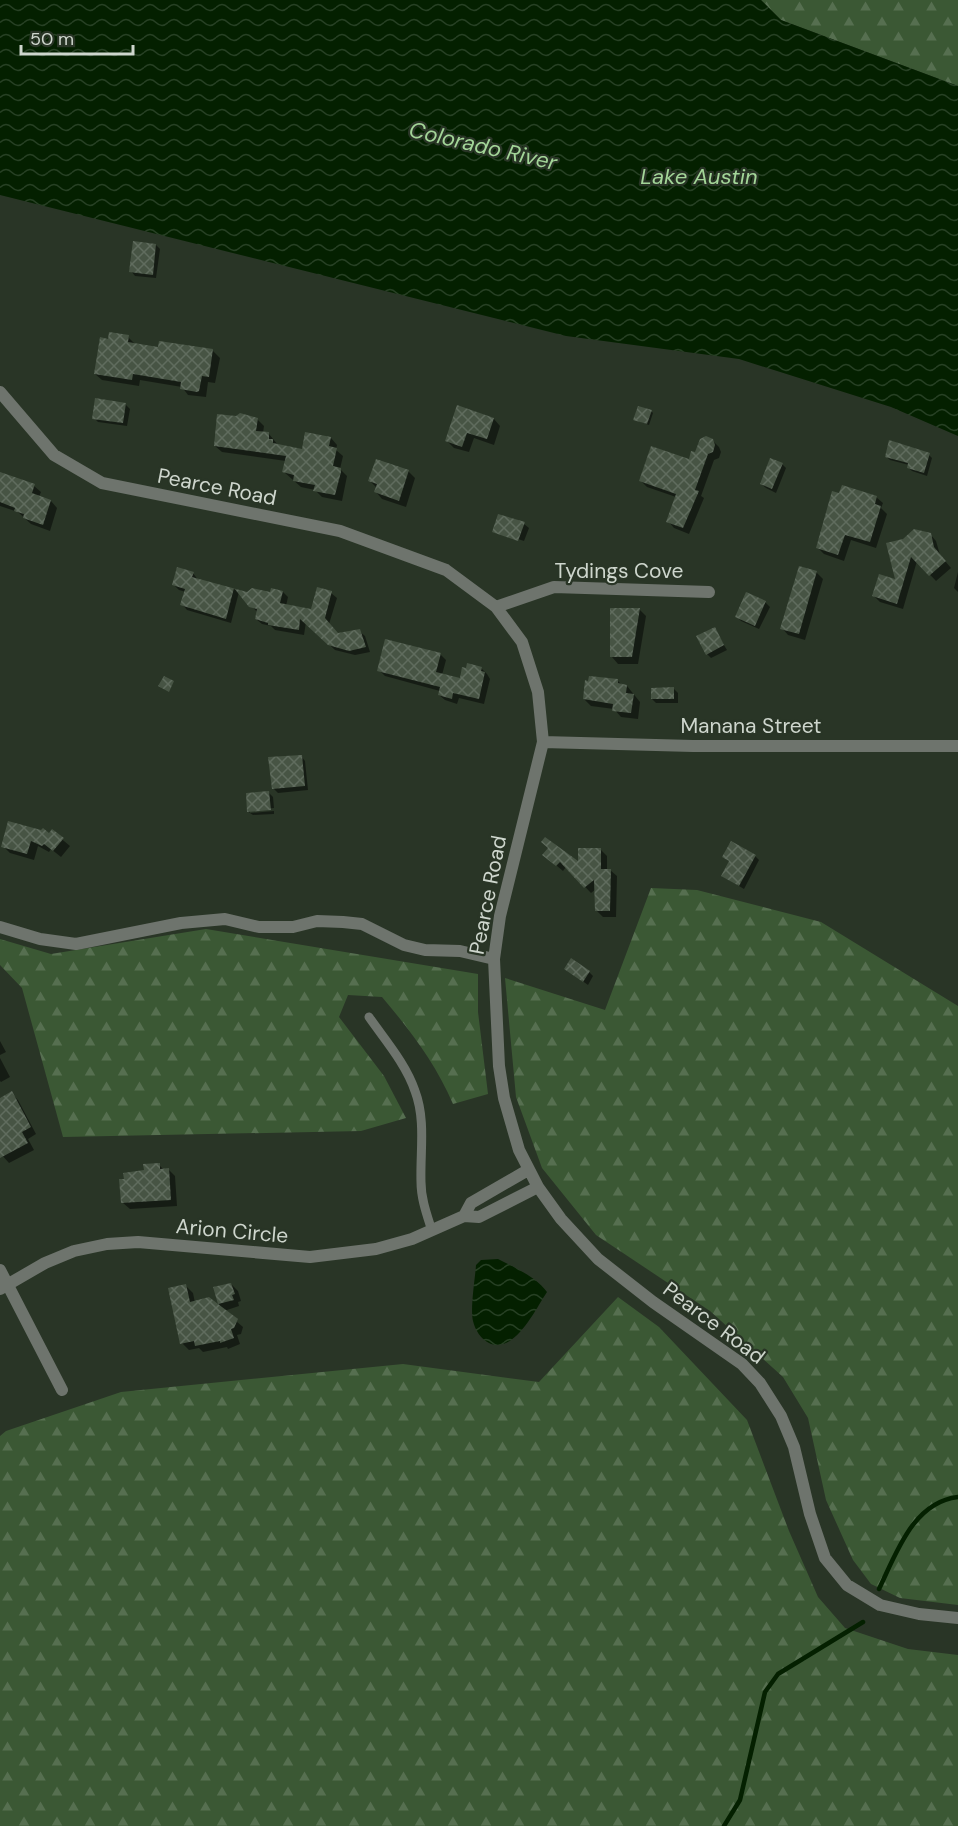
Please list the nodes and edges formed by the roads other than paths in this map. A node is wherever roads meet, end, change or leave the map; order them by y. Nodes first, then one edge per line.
1 (0, 392) edge
2 (709, 592) dead end
3 (496, 607) junction
4 (543, 742) junction
5 (958, 746) edge
6 (0, 927) edge
7 (494, 959) junction
8 (369, 1017) dead end
9 (528, 1170) junction
10 (538, 1187) junction
11 (486, 1194) junction
12 (493, 1210) junction
13 (464, 1216) junction
14 (432, 1231) junction
15 (0, 1270) edge
16 (4, 1287) edge
17 (62, 1390) dead end
18 (958, 1618) edge

1 - 3 street, Pearce Road
2 - 3 street, Tydings Cove
3 - 4 street, Pearce Road
4 - 5 street, Manana Street
4 - 7 street, Pearce Road
6 - 7 street
7 - 9 street, Pearce Road
8 - 14 lane
9 - 10 street, Pearce Road
9 - 11 street, Arion Circle
10 - 12 street, Arion Circle
10 - 18 street, Pearce Road
11 - 12 lane
11 - 13 street, Arion Circle
12 - 13 street, Arion Circle
13 - 14 street, Arion Circle
14 - 16 street, Arion Circle
15 - 16 street
16 - 17 street

